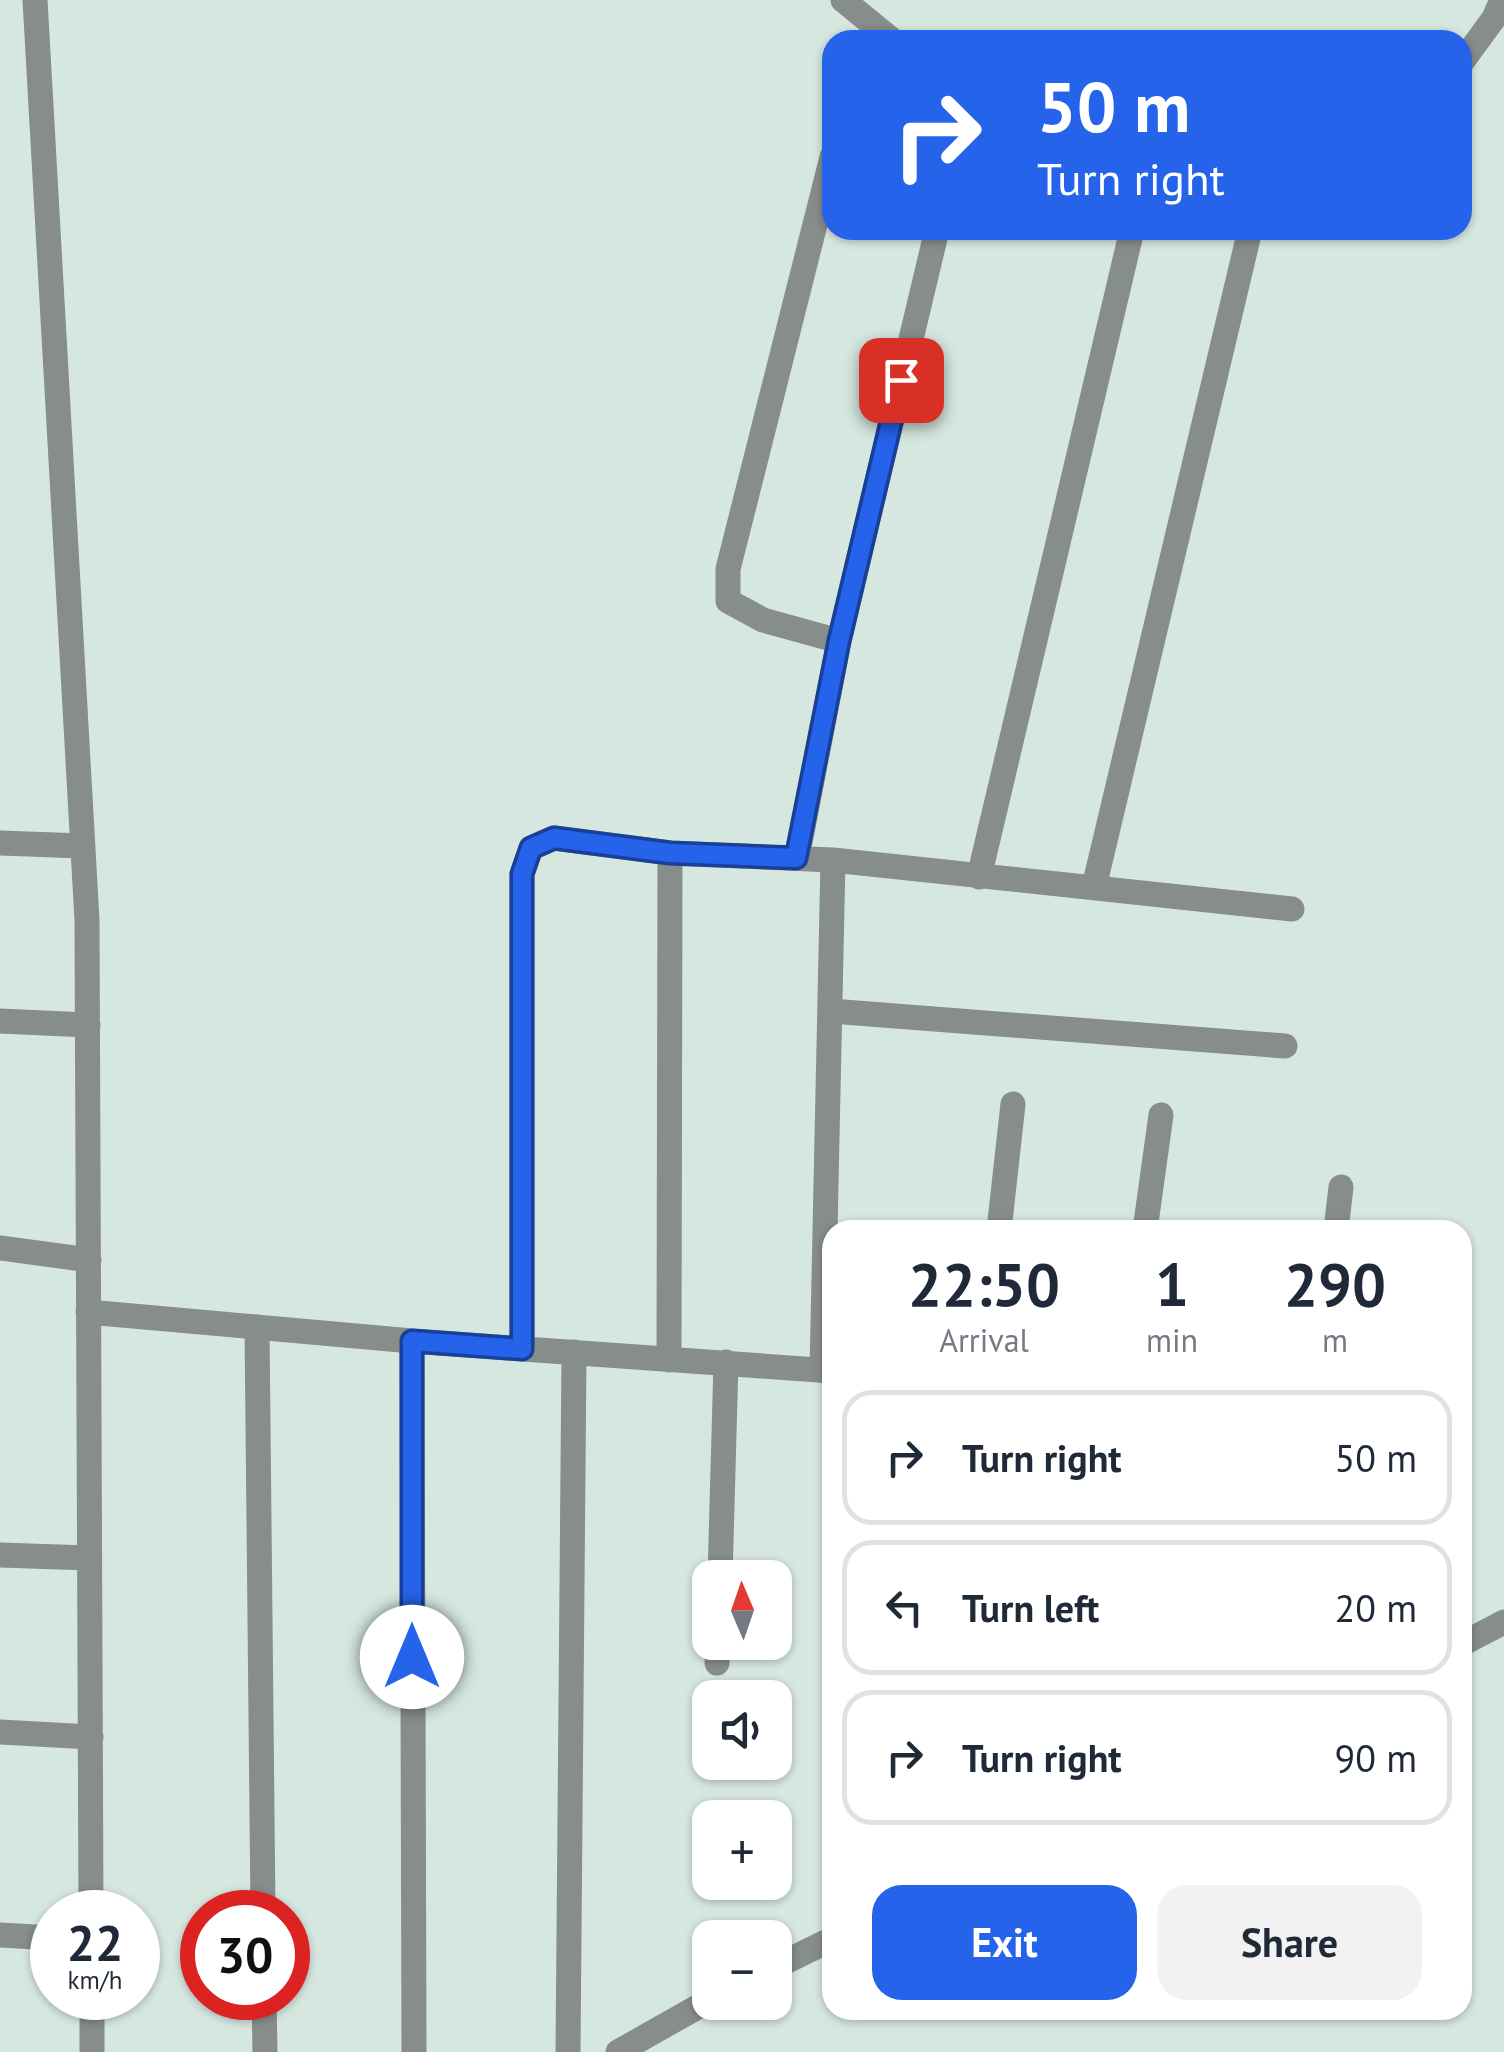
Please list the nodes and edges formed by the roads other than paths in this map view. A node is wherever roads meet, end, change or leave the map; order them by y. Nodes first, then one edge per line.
1 (35, 0) edge
2 (843, 0) edge
3 (1502, 0) edge
4 (865, 30) edge
5 (1472, 48) edge
6 (822, 197) edge
7 (935, 240) edge
8 (1130, 240) edge
9 (1248, 240) edge
10 (839, 641) junction
11 (0, 843) edge
12 (83, 846) junction
13 (670, 853) junction
14 (796, 858) junction
15 (833, 860) junction
16 (979, 876) junction
17 (1094, 887) junction
18 (1292, 909) dead end
19 (831, 1011) junction
20 (0, 1021) edge
21 (88, 1025) junction
22 (1286, 1046) dead end
23 (1013, 1104) dead end
24 (1161, 1114) dead end
25 (1341, 1187) dead end
26 (829, 1220) edge
27 (1001, 1220) edge
28 (1146, 1220) edge
29 (1337, 1220) edge
30 (0, 1248) edge
31 (88, 1260) junction
32 (88, 1312) junction
33 (257, 1327) junction
34 (412, 1341) junction
35 (522, 1349) junction
36 (574, 1352) junction
37 (669, 1360) junction
38 (726, 1362) junction
39 (822, 1371) edge
40 (0, 1555) edge
41 (90, 1558) junction
42 (720, 1560) edge
43 (1504, 1622) edge
44 (1472, 1639) edge
45 (0, 1732) edge
46 (90, 1737) junction
47 (91, 1890) edge
48 (263, 1890) edge
49 (0, 1934) edge
50 (30, 1936) edge
51 (822, 1944) edge
52 (792, 1959) edge
53 (692, 2010) edge
54 (92, 2020) edge
55 (264, 2020) edge
56 (92, 2052) edge
57 (265, 2052) edge
58 (414, 2052) edge
59 (568, 2052) edge
60 (618, 2052) edge

1 - 12 street
2 - 4 street
3 - 5 street
6 - 10 street
7 - 10 street
8 - 16 street
9 - 17 street
10 - 14 street
11 - 12 street
12 - 21 street
13 - 14 street
13 - 35 street
13 - 37 street
14 - 15 street
15 - 16 street
15 - 19 street
16 - 17 street
17 - 18 street
19 - 22 street
19 - 26 street
20 - 21 street
21 - 31 street
23 - 27 street
24 - 28 street
25 - 29 street
30 - 31 street
31 - 32 street
32 - 33 street
32 - 41 street
33 - 34 street
33 - 48 street
34 - 35 street
34 - 58 street
35 - 36 street
36 - 37 street
36 - 59 street
37 - 38 street
38 - 39 street
38 - 42 street
40 - 41 street
41 - 46 street
43 - 44 street
45 - 46 street
46 - 47 street
49 - 50 street
51 - 52 street
53 - 60 street
54 - 56 street
55 - 57 street

